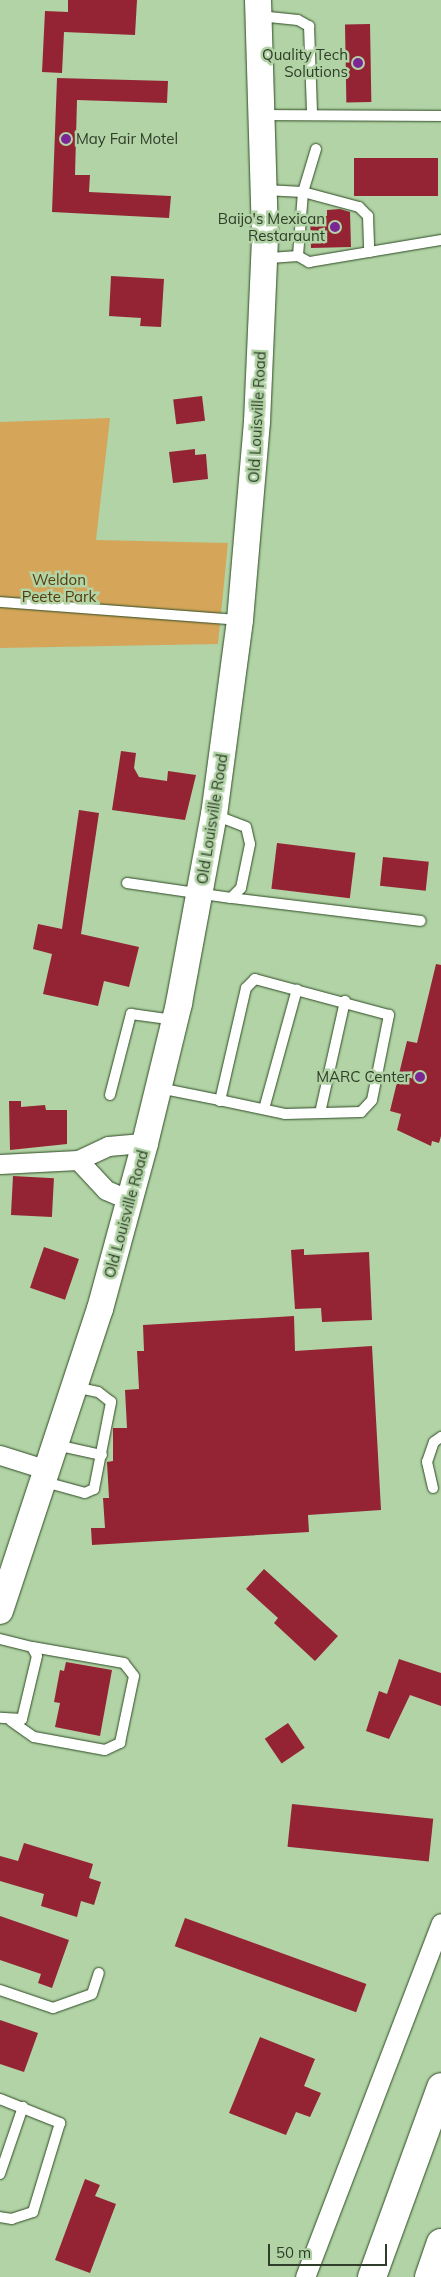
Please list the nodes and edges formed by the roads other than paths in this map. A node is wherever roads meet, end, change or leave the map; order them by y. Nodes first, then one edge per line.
1 (259, 8) edge
2 (312, 113) junction
3 (263, 115) junction
4 (441, 116) edge
5 (316, 150) dead end
6 (264, 190) junction
7 (303, 192) junction
8 (440, 240) edge
9 (369, 252) junction
10 (298, 256) junction
11 (264, 258) junction
12 (0, 602) edge
13 (240, 620) junction
14 (214, 815) junction
15 (127, 883) dead end
16 (200, 893) junction
17 (231, 898) junction
18 (421, 921) dead end
19 (297, 989) junction
20 (345, 1001) junction
21 (175, 1020) junction
22 (159, 1088) junction
23 (110, 1095) dead end
24 (220, 1100) junction
25 (264, 1109) junction
26 (320, 1113) junction
27 (145, 1143) junction
28 (78, 1160) junction
29 (0, 1164) edge
30 (130, 1200) junction
31 (75, 1388) junction
32 (441, 1437) edge
33 (56, 1445) junction
34 (102, 1455) junction
35 (0, 1456) edge
36 (46, 1476) junction
37 (433, 1488) dead end
38 (0, 1611) edge
39 (0, 1639) edge
40 (32, 1648) junction
41 (0, 1718) edge
42 (11, 1721) junction
43 (441, 1923) edge
44 (99, 1973) dead end
45 (0, 1990) edge
46 (441, 2087) edge
47 (0, 2099) edge
48 (23, 2107) junction
49 (0, 2174) edge
50 (0, 2217) edge
51 (441, 2243) edge
52 (305, 2277) edge
53 (372, 2277) edge
54 (429, 2277) edge

1 - 2 lane
1 - 3 street, Old Louisville Road
2 - 3 lane
2 - 4 lane
3 - 6 street, Old Louisville Road
5 - 7 lane
6 - 7 lane
6 - 11 street, Old Louisville Road
7 - 9 lane
7 - 10 lane
8 - 9 lane
9 - 10 lane
10 - 11 lane
11 - 13 street, Old Louisville Road
12 - 13 lane
13 - 14 street, Old Louisville Road
14 - 16 street, Old Louisville Road
14 - 17 lane
15 - 16 lane
16 - 17 lane
16 - 21 street, Old Louisville Road
17 - 18 lane
19 - 20 lane
19 - 24 lane
19 - 25 lane
20 - 26 lane
20 - 26 lane
21 - 22 street, Old Louisville Road
21 - 23 lane
22 - 24 lane
22 - 27 street, Old Louisville Road
24 - 25 lane
25 - 26 lane
27 - 28 street
27 - 30 street, Old Louisville Road
28 - 29 street
28 - 30 street
30 - 31 street, Old Louisville Road
31 - 33 street, Old Louisville Road
31 - 34 lane
32 - 37 lane
33 - 34 lane
33 - 36 street, Old Louisville Road
34 - 36 lane
35 - 36 street
36 - 38 street, Old Louisville Road
39 - 40 lane
40 - 42 lane
40 - 42 lane
41 - 42 lane
43 - 52 street
44 - 45 lane
46 - 53 main road
47 - 48 lane
48 - 49 lane
48 - 50 lane
51 - 54 main road

